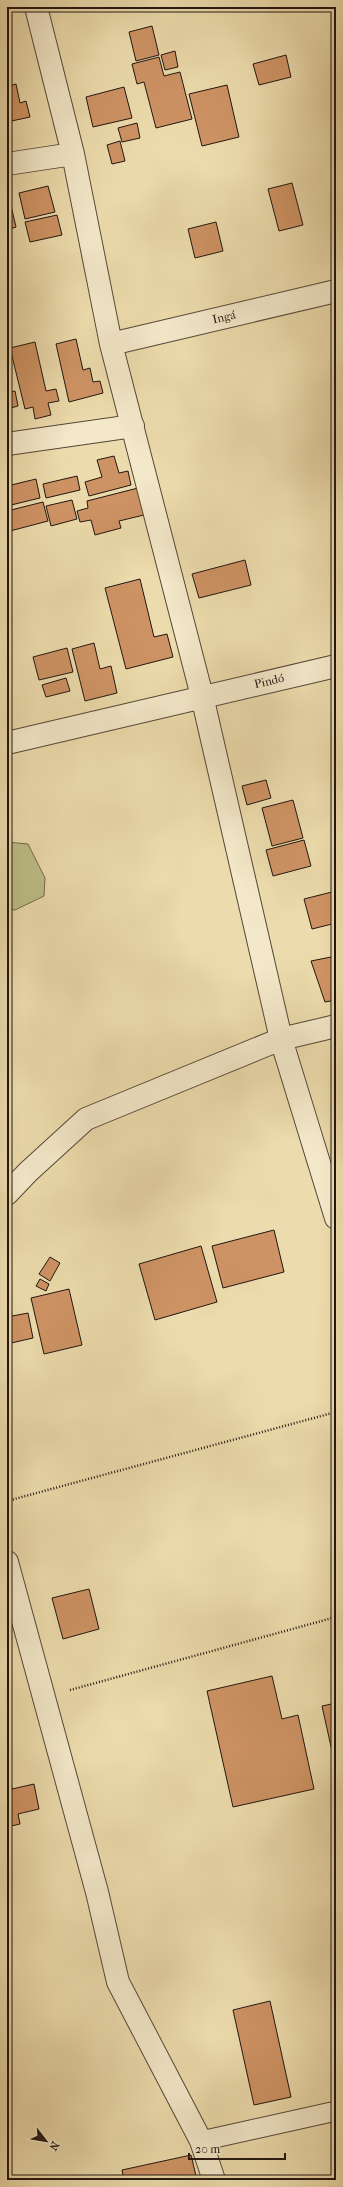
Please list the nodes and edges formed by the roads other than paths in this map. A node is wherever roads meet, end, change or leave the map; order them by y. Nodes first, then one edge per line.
1 (42, 8) edge
2 (73, 154) junction
3 (7, 164) edge
4 (336, 291) edge
5 (111, 344) junction
6 (133, 426) junction
7 (7, 444) edge
8 (336, 666) edge
9 (202, 696) junction
10 (7, 743) edge
11 (336, 1026) edge
12 (281, 1039) junction
13 (7, 1194) edge
14 (336, 1218) edge
15 (7, 1562) edge
16 (336, 2111) edge
17 (201, 2141) junction
18 (214, 2180) edge

1 - 2 street
2 - 3 street
2 - 5 street
4 - 5 street, Ingá
5 - 6 street
6 - 7 street
6 - 9 street
8 - 9 street, Pindó
9 - 10 street, Pindó
9 - 12 street
11 - 12 street
12 - 13 street
12 - 14 street
15 - 17 street
16 - 17 lane
17 - 18 street

